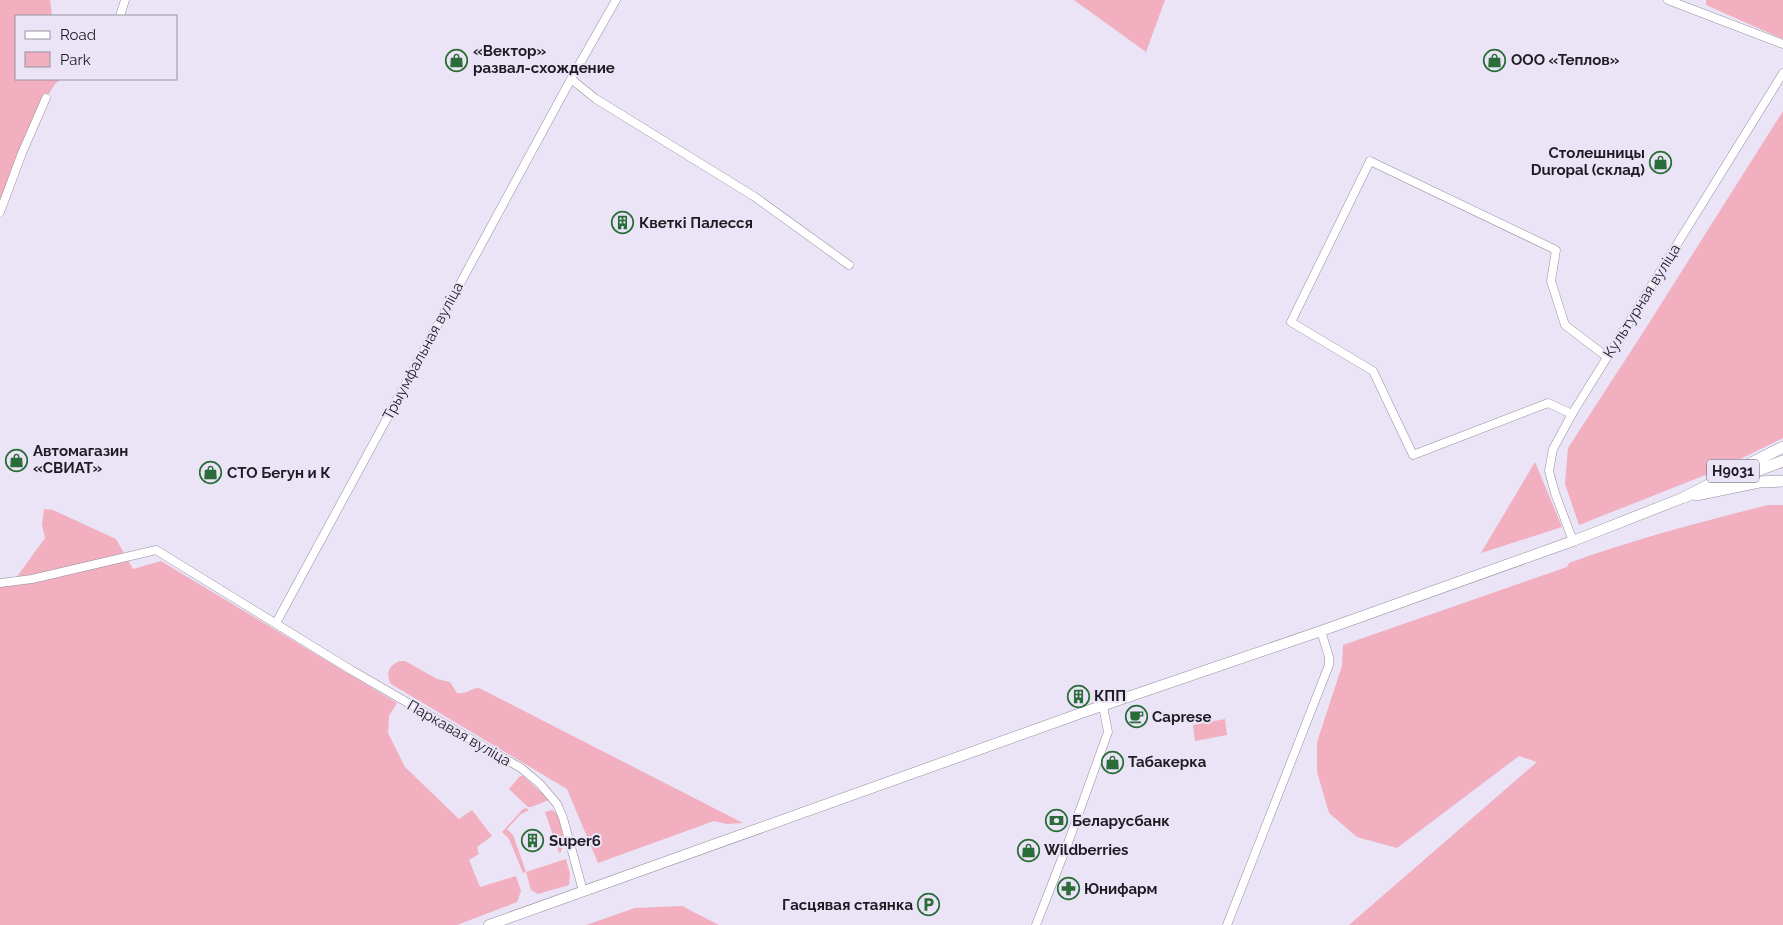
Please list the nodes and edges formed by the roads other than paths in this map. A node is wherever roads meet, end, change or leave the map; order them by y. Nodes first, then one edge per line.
1 (125, 0) edge
2 (616, 0) edge
3 (1668, 0) edge
4 (120, 15) edge
5 (1783, 44) edge
6 (1783, 73) edge
7 (571, 80) junction
8 (46, 98) dead end
9 (0, 212) edge
10 (849, 265) dead end
11 (1607, 357) junction
12 (1572, 414) junction
13 (1783, 447) edge
14 (1783, 461) edge
15 (1783, 481) edge
16 (1684, 497) junction
17 (1573, 541) junction
18 (0, 583) edge
19 (276, 623) junction
20 (1321, 631) junction
21 (1103, 706) junction
22 (583, 891) junction
23 (489, 925) edge
24 (1036, 925) edge
25 (1227, 925) edge

1 - 4 street
2 - 7 street, Трыумфальная вуліца
3 - 5 street
6 - 11 street, Культурная вуліца
7 - 10 street
7 - 19 street, Трыумфальная вуліца
8 - 9 street
11 - 12 street, Культурная вуліца
11 - 12 street
12 - 17 street, Культурная вуліца
13 - 16 highway, Н9031
14 - 16 highway, Н9031
15 - 16 highway, Н9031
16 - 17 main road, Н9031
17 - 20 main road, Н9031
18 - 19 street, Паркавая вуліца
19 - 22 street, Паркавая вуліца
20 - 21 main road, Н9031
20 - 25 street
21 - 22 main road, Н9031
21 - 24 street
22 - 23 main road, Н9031

